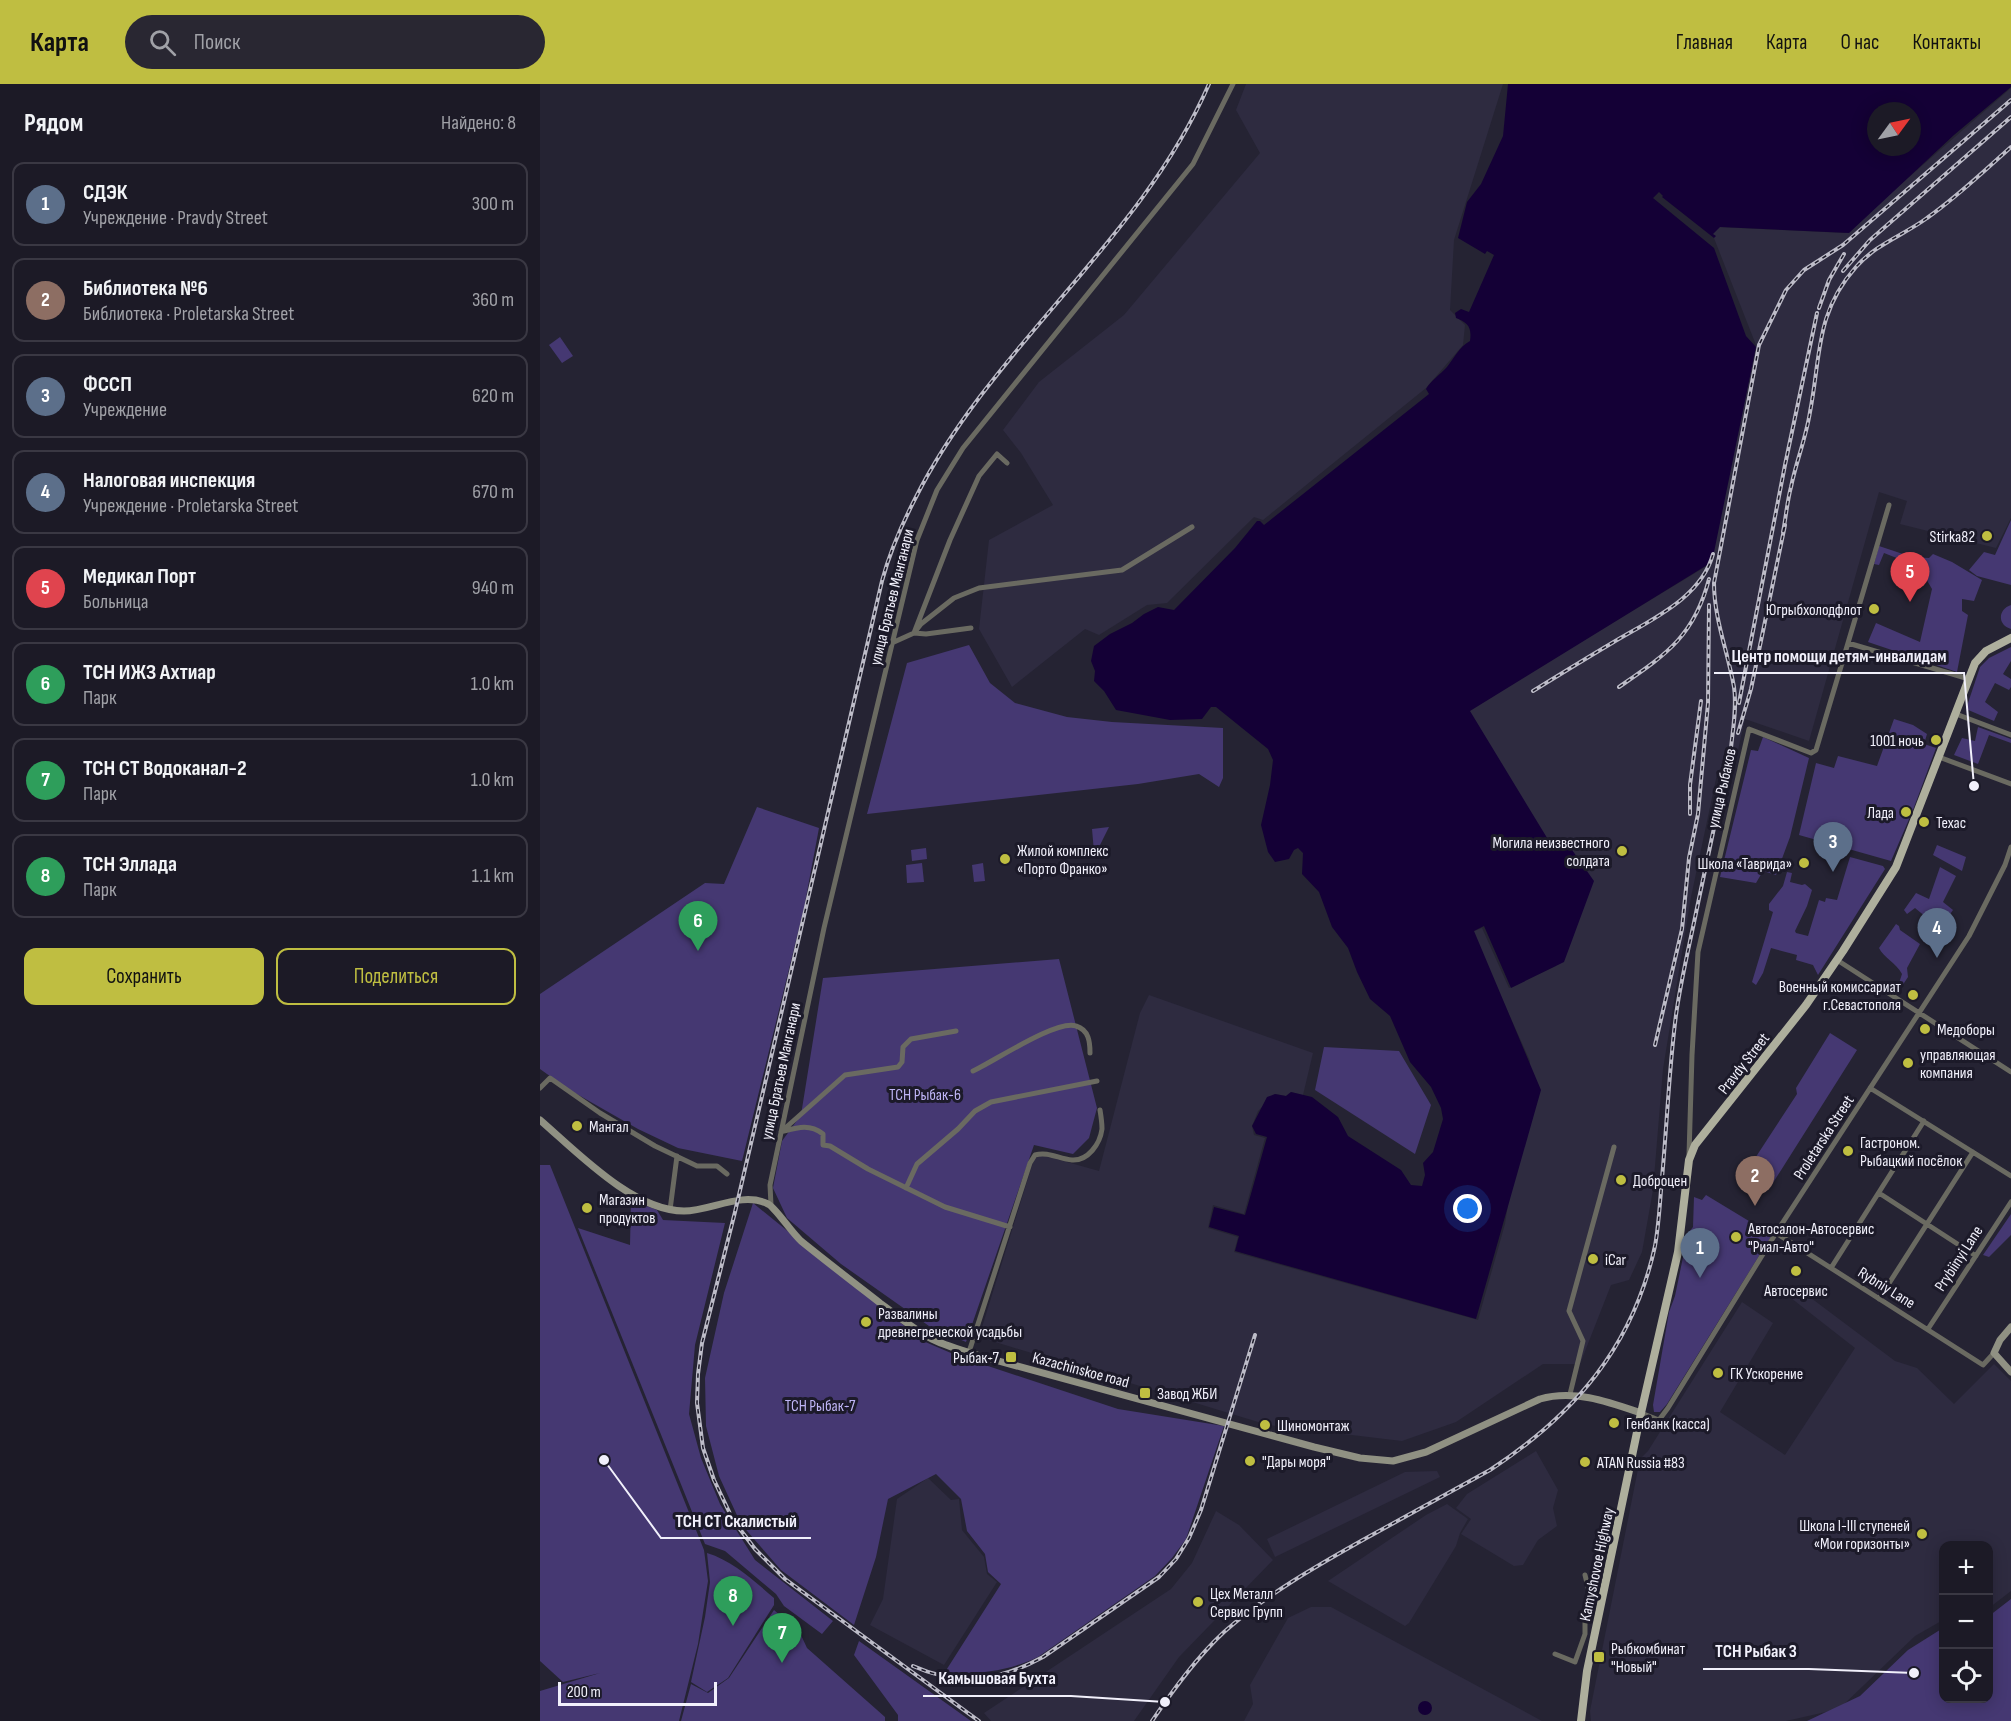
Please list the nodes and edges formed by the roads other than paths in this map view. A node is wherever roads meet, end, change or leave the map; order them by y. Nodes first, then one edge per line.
1 (1233, 84) edge
2 (1007, 463) dead end
3 (1889, 506) dead end
4 (1192, 527) dead end
5 (971, 628) dead end
6 (914, 633) junction
7 (2011, 638) edge
8 (894, 642) junction
9 (1848, 643) junction
10 (1969, 679) junction
11 (1956, 714) junction
12 (2011, 735) edge
13 (1939, 757) junction
14 (2011, 784) edge
15 (2011, 848) edge
16 (1837, 960) junction
17 (1918, 1013) junction
18 (956, 1031) dead end
19 (1090, 1053) dead end
20 (972, 1071) dead end
21 (2011, 1072) edge
22 (1097, 1081) dead end
23 (540, 1088) edge
24 (1870, 1088) junction
25 (1100, 1110) dead end
26 (540, 1120) edge
27 (1924, 1122) junction
28 (781, 1132) junction
29 (1614, 1147) dead end
30 (1973, 1152) junction
31 (677, 1156) junction
32 (1689, 1160) junction
33 (728, 1174) dead end
34 (2011, 1176) edge
35 (906, 1188) junction
36 (1879, 1193) junction
37 (2011, 1202) edge
38 (771, 1205) junction
39 (670, 1210) junction
40 (1926, 1224) junction
41 (1010, 1227) junction
42 (1776, 1233) junction
43 (1976, 1256) junction
44 (1831, 1268) junction
45 (1879, 1299) junction
46 (2011, 1327) edge
47 (1928, 1329) junction
48 (969, 1352) junction
49 (1994, 1353) junction
50 (2011, 1372) edge
51 (1570, 1394) junction
52 (1641, 1413) junction
53 (1585, 1575) dead end
54 (1555, 1654) dead end
55 (1581, 1721) edge

1 - 8 street, улица Братьев Манганари
2 - 6 street
3 - 9 street
4 - 6 street
5 - 6 street
6 - 8 street
7 - 10 main road, Pravdy Street
8 - 28 street, улица Братьев Манганари
9 - 10 street
9 - 32 street, улица Рыбаков
10 - 11 main road, Pravdy Street
11 - 12 street
11 - 13 main road, Pravdy Street
13 - 14 street
13 - 16 main road, Pravdy Street
15 - 17 street, Proletarska Street
16 - 17 street
16 - 32 main road, Pravdy Street
17 - 21 street
17 - 24 street, Proletarska Street
18 - 28 street
19 - 20 street
22 - 35 street
23 - 31 street
24 - 27 street
24 - 42 street, Proletarska Street
25 - 41 street
26 - 39 main road
27 - 30 street
27 - 36 street
28 - 35 street
28 - 38 street, улица Братьев Манганари
29 - 51 street
30 - 34 street
30 - 40 street
31 - 33 street
31 - 39 street
32 - 52 main road, Pravdy Street
35 - 41 street
36 - 40 street
36 - 44 street
37 - 43 street, Prybiinyi Lane
38 - 39 main road
38 - 48 main road, Kazachinskoe road
40 - 43 street
40 - 45 street
41 - 48 street
42 - 44 street, Rybniy Lane
42 - 52 street, Proletarska Street
43 - 47 street, Prybiinyi Lane
44 - 45 street, Rybniy Lane
45 - 47 street, Rybniy Lane
46 - 49 main road
47 - 49 street, Rybniy Lane
48 - 51 main road, Kazachinskoe road
49 - 50 main road
51 - 52 main road, Kazachinskoe road
52 - 55 main road, Kamyshovoe Highway
53 - 54 street

